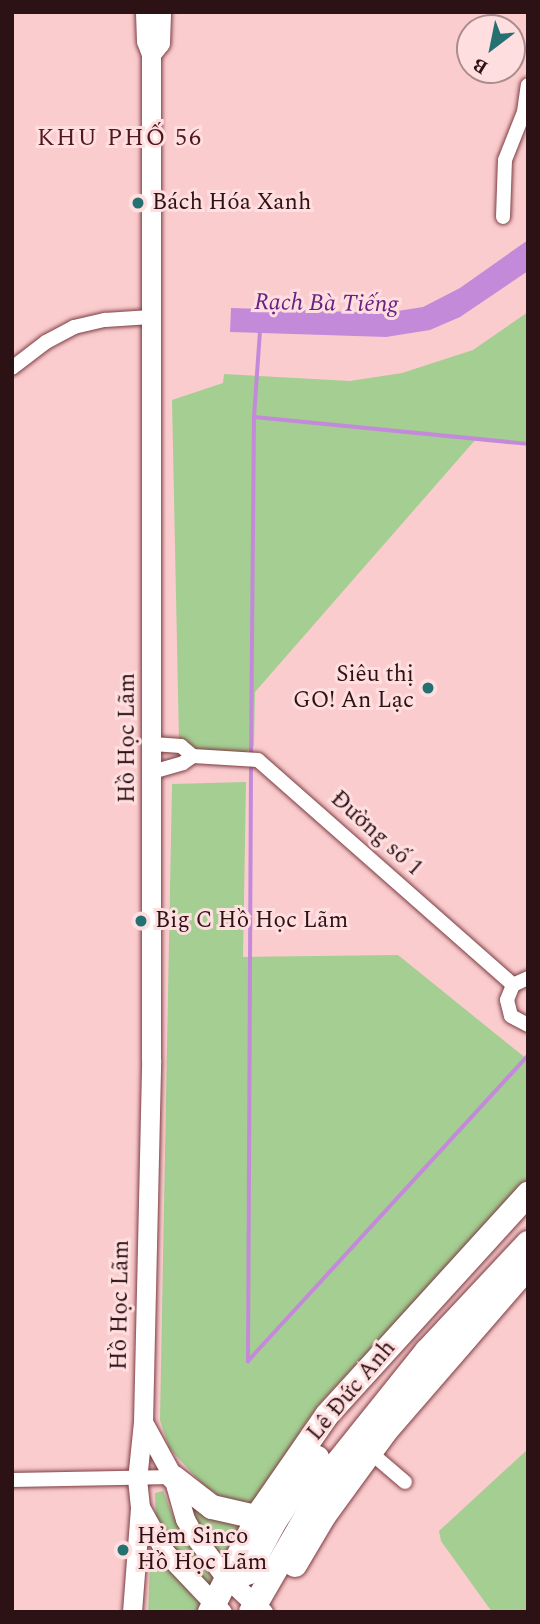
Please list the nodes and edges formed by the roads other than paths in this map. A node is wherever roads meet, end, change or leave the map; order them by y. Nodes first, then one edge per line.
1 (145, 12) edge
2 (160, 12) edge
3 (151, 54) junction
4 (528, 85) edge
5 (503, 216) dead end
6 (151, 313) junction
7 (12, 358) edge
8 (12, 368) edge
9 (153, 744) junction
10 (192, 756) junction
11 (152, 772) junction
12 (528, 978) edge
13 (513, 985) junction
14 (528, 1025) edge
15 (528, 1194) edge
16 (528, 1214) edge
17 (528, 1243) edge
18 (528, 1267) edge
19 (144, 1422) junction
20 (370, 1452) junction
21 (173, 1477) junction
22 (12, 1480) edge
23 (137, 1480) junction
24 (405, 1482) dead end
25 (140, 1507) junction
26 (266, 1520) junction
27 (238, 1605) edge
28 (132, 1612) edge

1 - 3 main road, Hồ Học Lãm
2 - 3 main road, Hồ Học Lãm
3 - 6 main road, Hồ Học Lãm
4 - 5 street
6 - 7 street
6 - 8 street
6 - 9 main road, Hồ Học Lãm
9 - 10 street, Đường số 1
9 - 11 main road, Hồ Học Lãm
10 - 11 street, Đường số 1
10 - 13 street, Đường số 1
11 - 19 main road, Hồ Học Lãm
12 - 13 street
13 - 14 street
15 - 26 highway, Lê Đức Anh
16 - 26 highway, Lê Đức Anh
17 - 27 highway, Lê Đức Anh
18 - 20 highway
19 - 21 main road, Hồ Học Lãm
19 - 23 main road, Hồ Học Lãm
20 - 24 street
20 - 27 highway
21 - 23 street
21 - 26 highway
21 - 27 main road, Hồ Học Lãm
22 - 23 street
23 - 25 main road, Hồ Học Lãm
25 - 27 main road, Hồ Học Lãm
25 - 28 main road, Hồ Học Lãm
26 - 27 highway, Lê Đức Anh

